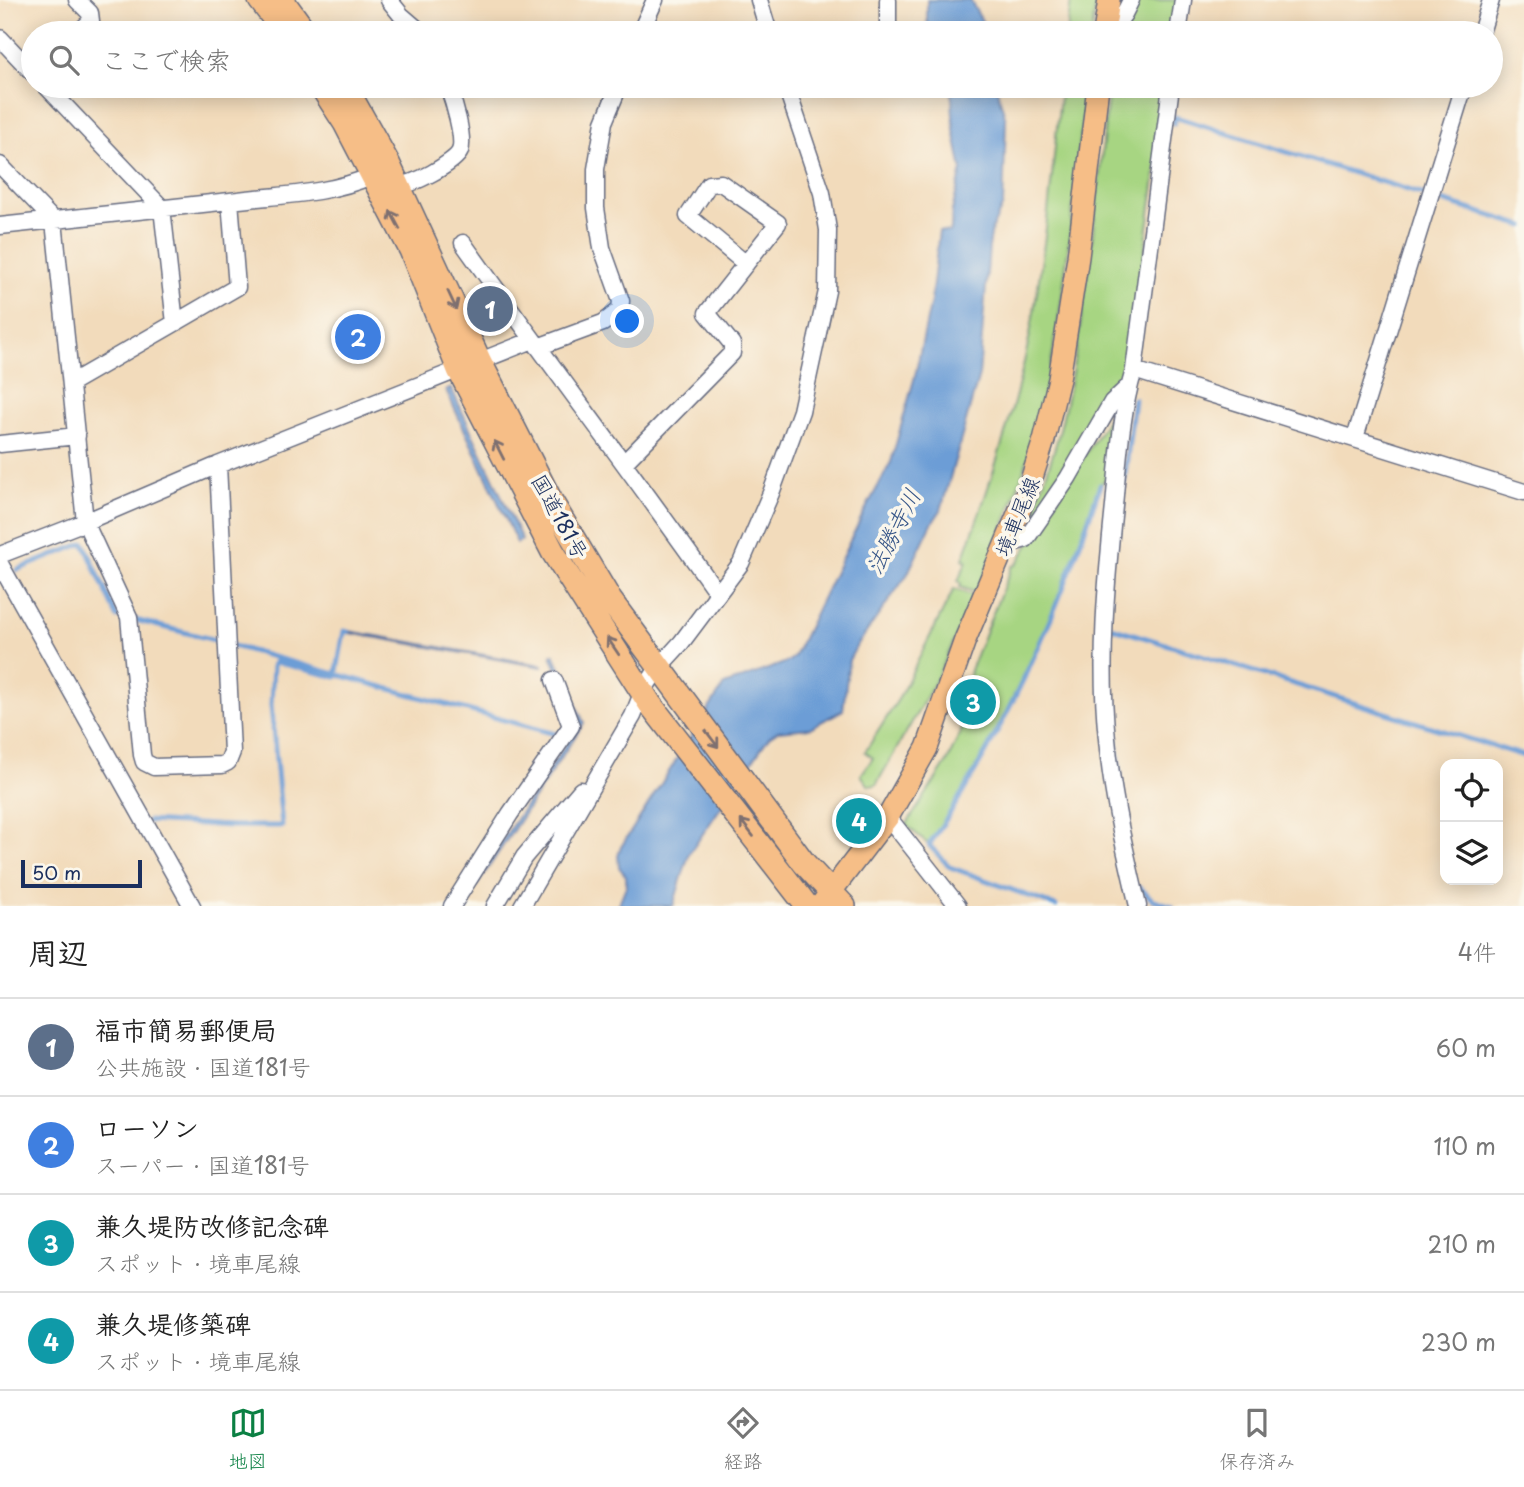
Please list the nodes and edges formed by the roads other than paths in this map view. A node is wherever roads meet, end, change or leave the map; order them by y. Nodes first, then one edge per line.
1 (77, 0) edge
2 (260, 0) edge
3 (282, 0) edge
4 (388, 0) edge
5 (655, 0) edge
6 (759, 0) edge
7 (888, 0) edge
8 (1109, 0) edge
9 (1131, 0) edge
10 (1183, 0) edge
11 (1491, 0) edge
12 (91, 21) edge
13 (276, 21) edge
14 (297, 21) edge
15 (407, 21) edge
16 (647, 21) edge
17 (765, 21) edge
18 (888, 21) edge
19 (1108, 21) edge
20 (1118, 21) edge
21 (1180, 21) edge
22 (1485, 21) edge
23 (0, 38) edge
24 (21, 60) edge
25 (57, 98) edge
26 (329, 98) edge
27 (352, 98) edge
28 (451, 98) edge
29 (613, 98) edge
30 (790, 98) edge
31 (1097, 98) edge
32 (1169, 98) edge
33 (1460, 98) edge
34 (0, 166) edge
35 (371, 176) junction
36 (397, 185) junction
37 (230, 201) junction
38 (162, 208) junction
39 (54, 221) junction
40 (0, 226) edge
41 (463, 243) dead end
42 (746, 264) junction
43 (175, 323) junction
44 (535, 344) junction
45 (470, 366) junction
46 (1134, 370) junction
47 (71, 383) junction
48 (1129, 386) junction
49 (76, 436) junction
50 (1355, 438) junction
51 (0, 443) edge
52 (625, 462) junction
53 (218, 465) junction
54 (1524, 492) edge
55 (85, 522) junction
56 (1005, 545) junction
57 (0, 555) edge
58 (0, 564) edge
59 (718, 594) junction
60 (665, 676) junction
61 (554, 680) dead end
62 (646, 697) junction
63 (593, 785) junction
64 (888, 817) junction
65 (831, 901) edge
66 (192, 906) edge
67 (452, 906) edge
68 (495, 906) edge
69 (522, 906) edge
70 (807, 906) edge
71 (958, 906) edge
72 (1138, 906) edge

1 - 12 street
2 - 13 highway
3 - 14 highway
4 - 15 street
5 - 16 street
6 - 17 street
7 - 18 street
8 - 19 main road
9 - 20 street
10 - 21 street
11 - 22 street
23 - 24 street
25 - 38 street
26 - 35 highway, 国道181号
27 - 36 highway, 国道181号
28 - 36 street
29 - 44 street
30 - 59 street
31 - 56 main road, 境車尾線
32 - 46 street
33 - 50 street
34 - 39 street
35 - 36 street
35 - 37 street
45 -> 35 highway, 国道181号
36 -> 45 highway, 国道181号
37 - 38 street
37 - 43 street
38 - 39 street
38 - 43 street
39 - 40 street
39 - 47 street
41 - 44 street
42 - 42 street
42 - 52 street
43 - 47 street
44 - 45 street
44 - 52 street
45 - 53 street
45 - 60 highway, 国道181号
62 -> 45 highway, 国道181号
46 - 48 street
46 - 50 street
47 - 49 street
48 - 56 street
48 - 72 street
49 - 51 street
49 - 55 street
50 - 54 street
52 - 59 street
53 - 55 street
53 - 55 street
55 - 57 street
56 - 64 main road, 境車尾線
58 - 66 street
59 - 60 street
60 - 62 street
60 -> 65 highway, 国道181号
61 - 67 street
62 - 63 street
70 -> 62 highway, 国道181号
63 - 68 street
63 - 69 street
64 - 65 main road, 境車尾線
64 - 71 street

